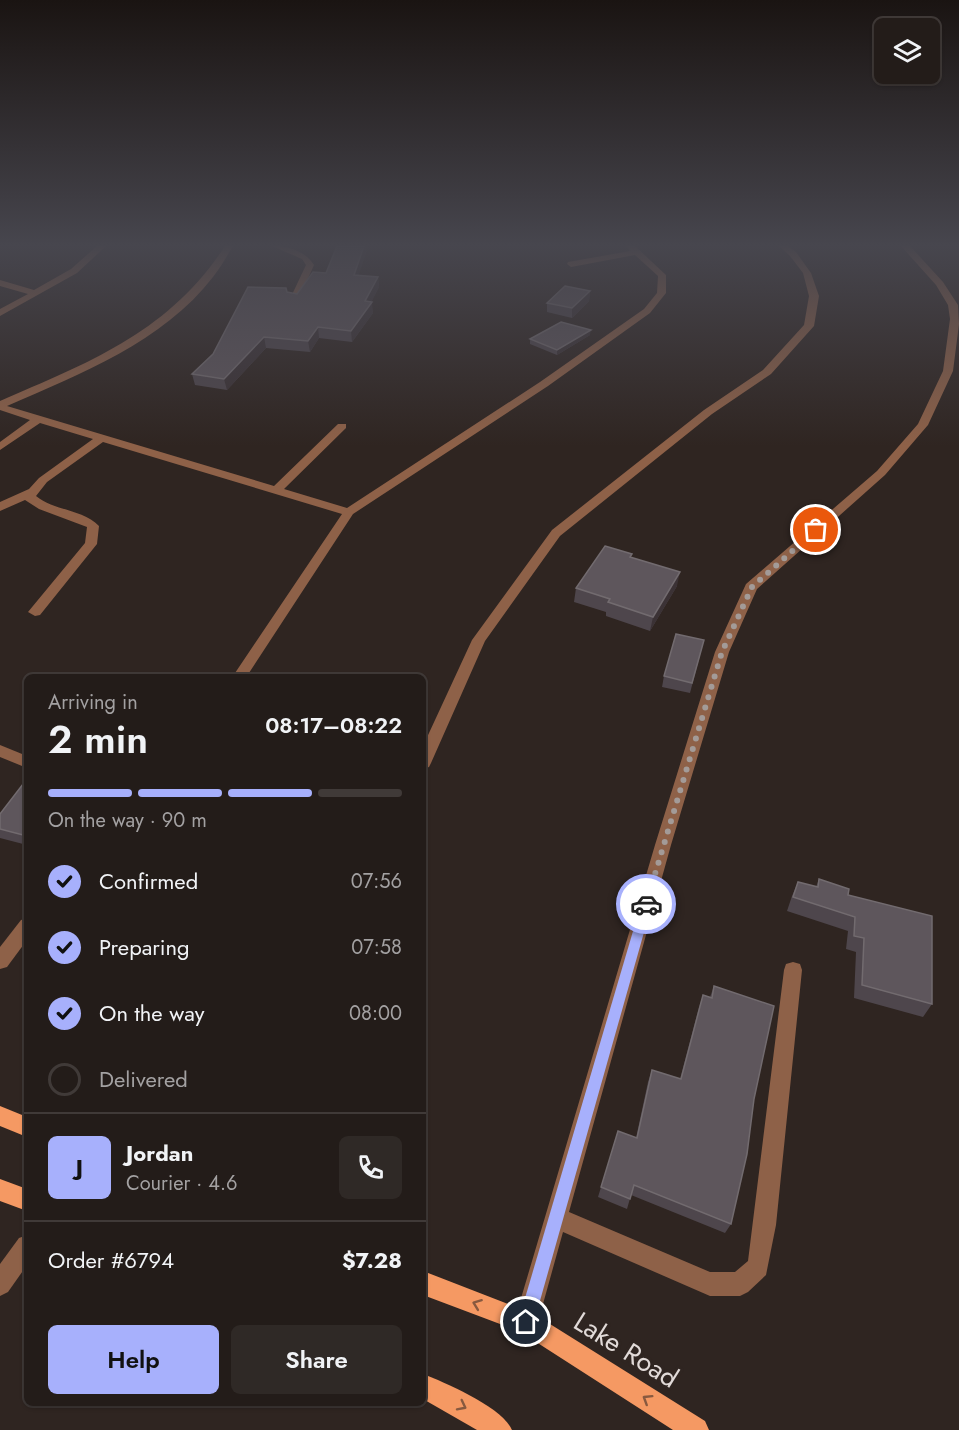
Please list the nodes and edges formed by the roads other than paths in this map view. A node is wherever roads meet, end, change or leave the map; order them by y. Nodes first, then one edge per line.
1 (170, 313) edge
2 (645, 313) edge
3 (811, 313) edge
4 (955, 313) edge
5 (0, 406) edge
6 (38, 419) junction
7 (342, 426) dead end
8 (101, 438) junction
9 (0, 447) edge
10 (276, 490) junction
11 (31, 492) junction
12 (0, 507) edge
13 (349, 512) junction
14 (35, 612) dead end
15 (241, 674) edge
16 (0, 751) edge
17 (426, 756) edge
18 (24, 761) edge
19 (24, 930) edge
20 (0, 961) edge
21 (793, 969) dead end
22 (0, 1116) edge
23 (24, 1126) edge
24 (0, 1190) edge
25 (24, 1199) edge
26 (556, 1218) junction
27 (24, 1250) edge
28 (0, 1284) edge
29 (426, 1284) edge
30 (526, 1322) junction
31 (426, 1388) edge
32 (499, 1430) edge
33 (696, 1430) edge

1 - 5 street
2 - 13 street
3 - 17 street
4 - 26 street
5 - 6 street
6 - 8 street
6 - 9 street
7 - 10 street
8 - 10 street
8 - 11 street
10 - 13 street
11 - 12 street
11 - 14 street
13 - 15 street
16 - 18 street
19 - 20 street
21 - 26 street
22 - 23 main road
24 - 25 main road
26 - 30 street
27 - 28 street
30 -> 29 main road, Lake Road
33 -> 30 main road, Lake Road
31 -> 32 main road

